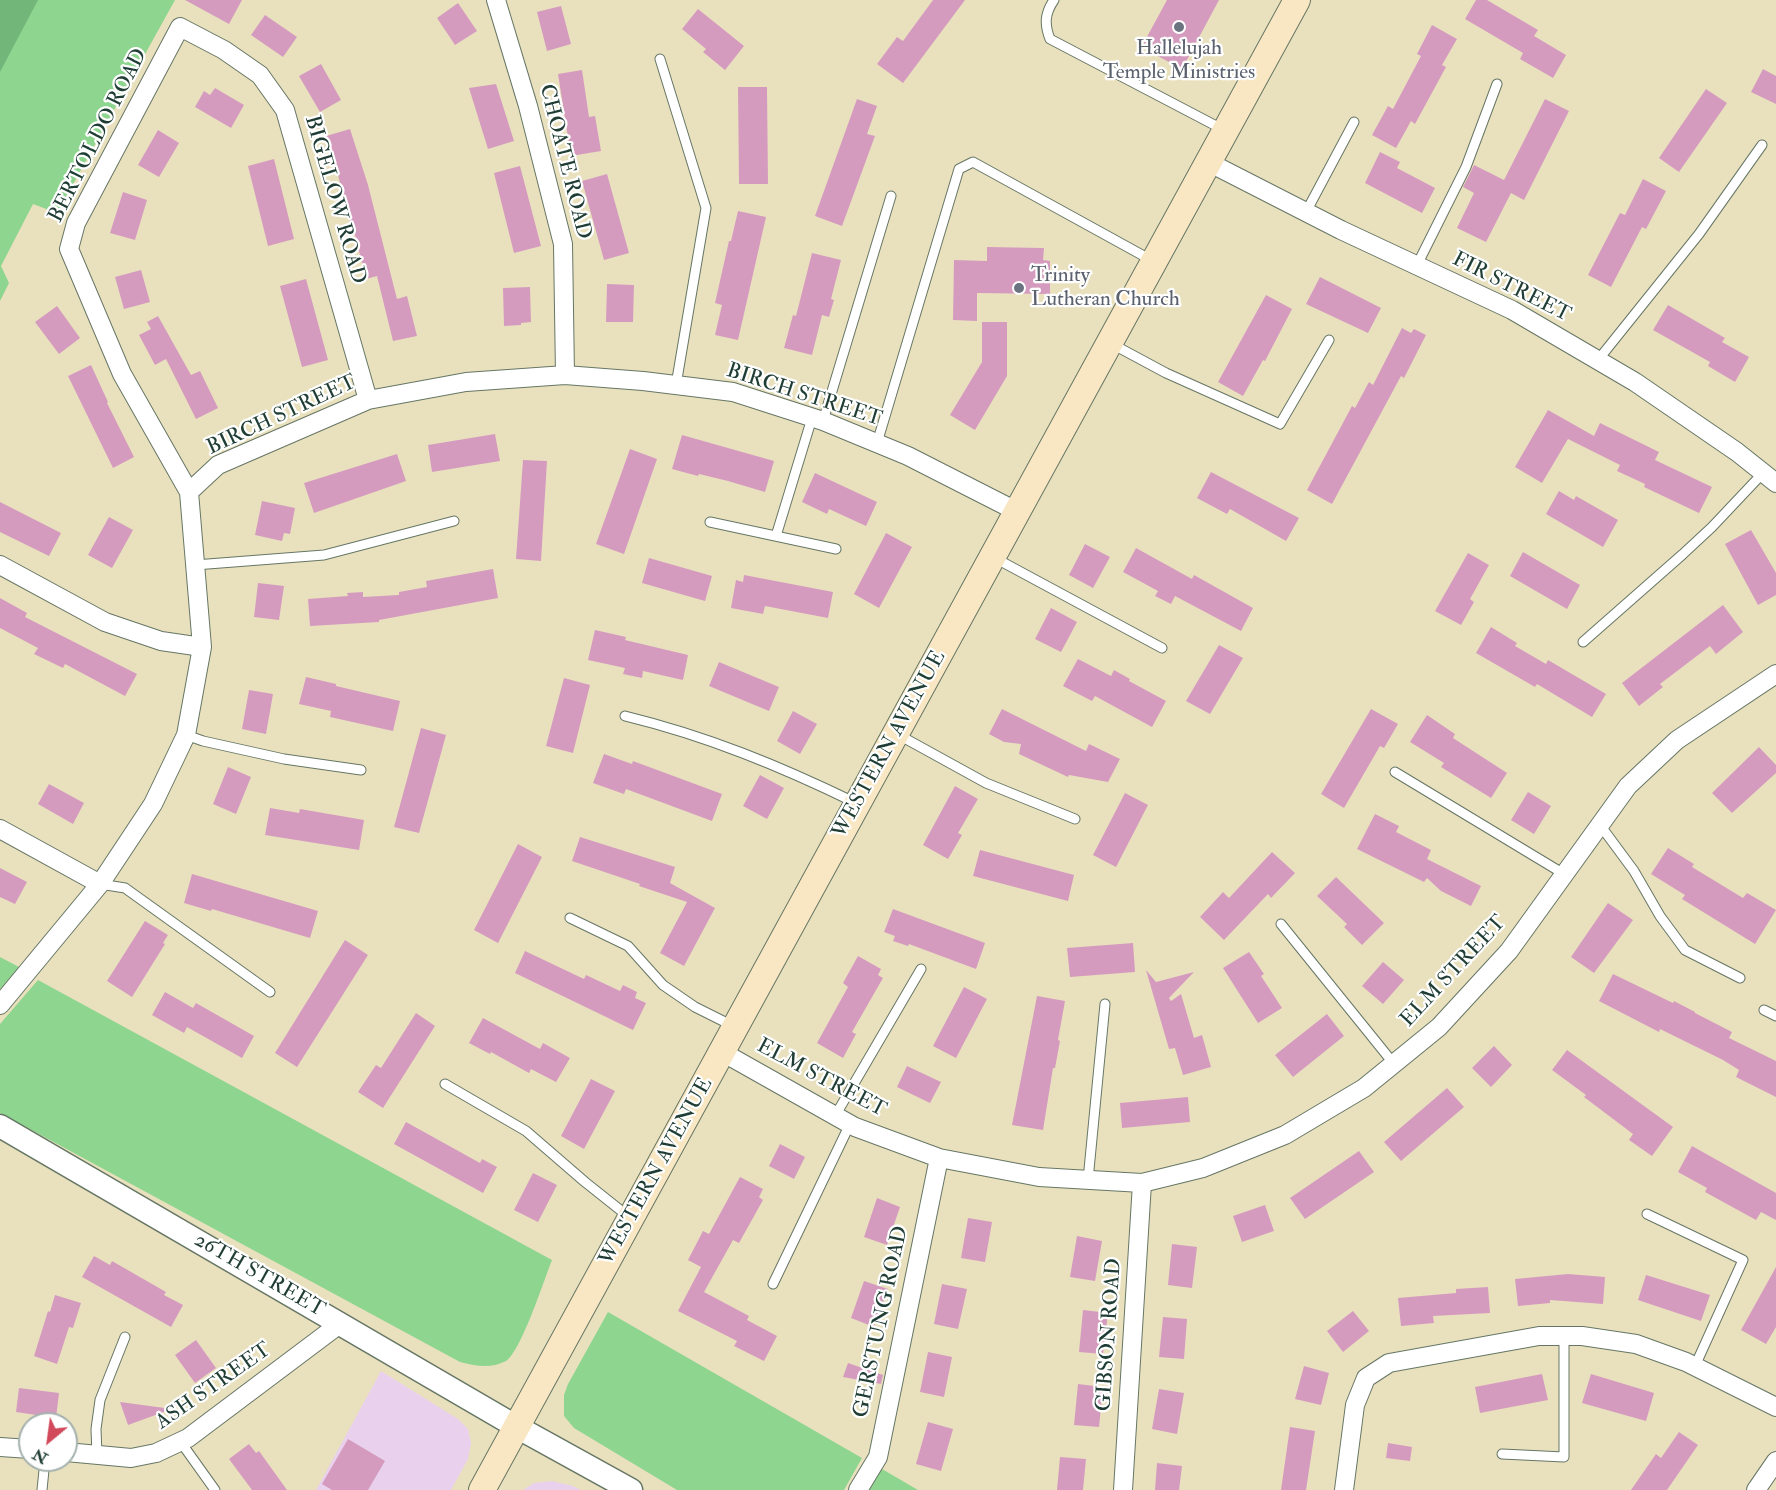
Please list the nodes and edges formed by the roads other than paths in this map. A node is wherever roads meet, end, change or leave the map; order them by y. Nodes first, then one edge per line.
1 (496, 0) edge
2 (1054, 0) edge
3 (1297, 0) edge
4 (180, 27) joint
5 (660, 59) dead end
6 (1497, 84) dead end
7 (1354, 122) dead end
8 (1226, 131) junction
9 (1762, 145) dead end
10 (1208, 162) junction
11 (891, 196) dead end
12 (1306, 212) junction
13 (1154, 262) junction
14 (1417, 266) junction
15 (1329, 340) dead end
16 (1110, 343) junction
17 (1598, 360) junction
18 (565, 375) junction
19 (676, 385) junction
20 (368, 400) junction
21 (818, 420) junction
22 (877, 443) junction
23 (1769, 478) edge
24 (189, 492) junction
25 (1018, 512) junction
26 (454, 521) dead end
27 (710, 522) dead end
28 (776, 536) junction
29 (836, 549) dead end
30 (993, 557) junction
31 (0, 565) edge
32 (195, 565) junction
33 (1583, 642) dead end
34 (202, 647) junction
35 (1162, 648) dead end
36 (1776, 674) edge
37 (625, 716) dead end
38 (897, 734) junction
39 (186, 735) junction
40 (361, 770) dead end
41 (1395, 772) dead end
42 (858, 804) junction
43 (1075, 819) dead end
44 (1600, 825) junction
45 (0, 829) edge
46 (1564, 874) junction
47 (100, 884) junction
48 (570, 918) dead end
49 (1281, 924) dead end
50 (921, 969) dead end
51 (1740, 978) dead end
52 (270, 992) dead end
53 (1105, 1004) dead end
54 (0, 1005) edge
55 (1764, 1010) dead end
56 (1776, 1016) edge
57 (735, 1027) junction
58 (722, 1052) junction
59 (1394, 1064) junction
60 (445, 1084) dead end
61 (843, 1120) junction
62 (0, 1126) edge
63 (939, 1158) junction
64 (1088, 1180) junction
65 (1142, 1183) junction
66 (1647, 1214) dead end
67 (631, 1218) junction
68 (773, 1284) dead end
69 (341, 1323) junction
70 (1564, 1336) junction
71 (125, 1337) dead end
72 (1695, 1366) junction
73 (1776, 1407) edge
74 (517, 1427) junction
75 (180, 1441) junction
76 (0, 1447) edge
77 (18, 1448) edge
78 (78, 1453) edge
79 (1502, 1454) dead end
80 (97, 1455) junction
81 (1776, 1461) edge
82 (44, 1472) edge
83 (42, 1490) edge
84 (215, 1490) edge
85 (482, 1490) edge
86 (631, 1490) edge
87 (858, 1490) edge
88 (1123, 1490) edge
89 (1344, 1490) edge
90 (1756, 1490) edge

1 - 18 street, CHOATE ROAD
2 - 8 lane
3 - 8 main road, WESTERN AVENUE
4 - 20 street, BIGELOW ROAD
4 - 24 street, BERTOLDO ROAD
5 - 19 lane
6 - 14 lane
7 - 12 lane
8 - 10 main road, WESTERN AVENUE
9 - 17 lane
10 - 12 street, FIR STREET
10 - 13 main road, WESTERN AVENUE
11 - 21 lane
12 - 14 street, FIR STREET
13 - 16 main road, WESTERN AVENUE
13 - 22 lane
14 - 17 street, FIR STREET
15 - 16 lane
16 - 25 main road, WESTERN AVENUE
17 - 23 street, FIR STREET
18 - 19 street, BIRCH STREET
18 - 20 street, BIRCH STREET
19 - 21 street, BIRCH STREET
20 - 24 street, BIRCH STREET
21 - 22 street, BIRCH STREET
21 - 28 lane
22 - 25 street, BIRCH STREET
23 - 33 lane
24 - 32 street
25 - 30 main road, WESTERN AVENUE
26 - 32 lane
27 - 28 lane
28 - 29 lane
30 - 35 lane
30 - 38 main road, WESTERN AVENUE
31 - 34 street
32 - 34 street
34 - 39 street
36 - 44 street, ELM STREET
37 - 42 lane
38 - 42 main road, WESTERN AVENUE
38 - 43 lane
39 - 40 lane
39 - 47 street
41 - 46 lane
42 - 57 main road, WESTERN AVENUE
44 - 46 street, ELM STREET
44 - 51 lane
45 - 47 street
46 - 59 street, ELM STREET
47 - 52 lane
47 - 54 street
48 - 57 lane
49 - 59 lane
50 - 61 lane
53 - 64 lane
55 - 56 lane
57 - 58 main road, WESTERN AVENUE
58 - 61 street, ELM STREET
58 - 67 main road, WESTERN AVENUE
59 - 65 street, ELM STREET
60 - 67 lane
61 - 63 street, ELM STREET
61 - 68 lane
62 - 69 street, 26TH STREET
63 - 64 street, ELM STREET
63 - 87 street, GERSTUNG ROAD
64 - 65 street, ELM STREET
65 - 88 street, GIBSON ROAD
66 - 72 lane
67 - 74 main road, WESTERN AVENUE
69 - 74 street, 26TH STREET
69 - 75 street, ASH STREET
70 - 72 street
70 - 79 lane
70 - 89 street
71 - 80 lane
72 - 73 street
74 - 85 main road, WESTERN AVENUE
74 - 86 street, 26TH STREET
75 - 80 street, ASH STREET
75 - 84 lane
76 - 77 street
78 - 80 street, ASH STREET
81 - 90 street
82 - 83 lane

